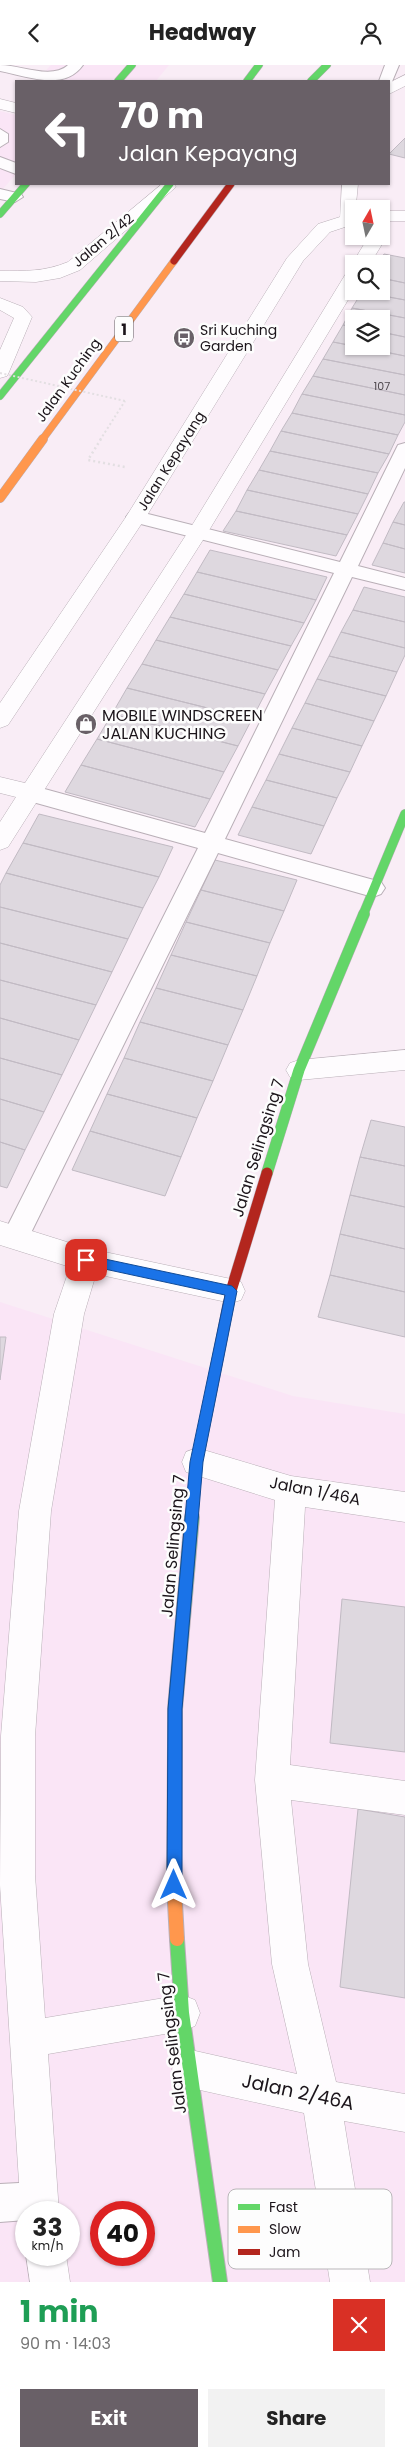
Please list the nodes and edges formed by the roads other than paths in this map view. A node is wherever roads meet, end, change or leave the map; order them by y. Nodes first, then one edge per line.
1 (76, 65) edge
2 (132, 65) edge
3 (259, 65) edge
4 (319, 65) edge
5 (327, 65) edge
6 (392, 65) edge
7 (0, 67) edge
8 (405, 79) edge
9 (119, 80) edge
10 (247, 80) edge
11 (308, 80) edge
12 (312, 80) edge
13 (386, 80) edge
14 (390, 88) edge
15 (0, 104) edge
16 (15, 108) edge
17 (0, 133) edge
18 (0, 142) edge
19 (0, 162) edge
20 (15, 169) edge
21 (24, 185) edge
22 (169, 185) edge
23 (230, 185) edge
24 (350, 185) edge
25 (7, 195) edge
26 (350, 200) edge
27 (0, 214) edge
28 (345, 220) edge
29 (0, 276) edge
30 (345, 290) edge
31 (0, 303) edge
32 (0, 373) edge
33 (0, 396) edge
34 (405, 449) edge
35 (0, 497) edge
36 (136, 517) junction
37 (198, 532) junction
38 (345, 569) junction
39 (405, 584) edge
40 (0, 720) edge
41 (0, 785) edge
42 (30, 793) junction
43 (405, 814) edge
44 (0, 841) edge
45 (212, 843) junction
46 (373, 888) junction
47 (405, 1060) edge
48 (299, 1069) junction
49 (8, 1235) edge
50 (86, 1260) junction
51 (232, 1291) junction
52 (197, 1462) junction
53 (291, 1490) junction
54 (405, 1507) edge
55 (272, 1779) junction
56 (405, 1798) edge
57 (182, 2013) junction
58 (28, 2039) junction
59 (191, 2069) junction
60 (322, 2098) junction
61 (405, 2113) edge
62 (336, 2189) edge
63 (39, 2201) edge
64 (0, 2203) edge
65 (15, 2205) edge
66 (48, 2266) edge
67 (348, 2269) edge
68 (50, 2282) edge
69 (220, 2282) edge
70 (350, 2282) edge

1 - 7 lane
2 - 9 main road
3 - 10 main road
4 - 11 main road
5 - 12 main road
6 - 13 lane
8 - 14 street
15 - 16 street
17 - 18 lane
19 - 20 lane
21 - 25 main road
22 - 29 street, Jalan 2/42
22 - 33 main road
23 - 35 main road, Jalan Kuching / 1
24 - 26 street
25 - 27 main road
28 - 36 street, Jalan Kepayang
30 - 37 street
31 - 32 street
34 - 38 lane
36 - 37 lane
36 - 40 street, Jalan Kepayang
37 - 38 lane
37 - 42 street
38 - 39 lane
38 - 45 lane
41 - 42 street
42 - 44 street
42 - 45 lane
43 - 46 main road, Jalan Selingsing 7
45 - 46 lane
45 - 49 lane
46 - 48 main road, Jalan Selingsing 7
47 - 48 street
48 - 51 main road, Jalan Selingsing 7
49 - 50 street
50 - 51 street
50 - 58 street
51 - 52 main road, Jalan Selingsing 7
52 - 53 street, Jalan 1/46A
52 - 57 main road, Jalan Selingsing 7
53 - 54 street, Jalan 1/46A
53 - 55 street
55 - 56 street
55 - 60 street
57 - 58 street
57 - 59 main road, Jalan Selingsing 7
58 - 63 street
59 - 60 street, Jalan 2/46A
59 - 69 main road, Jalan Selingsing 7
60 - 61 street, Jalan 2/46A
60 - 62 street
64 - 65 lane
66 - 68 street
67 - 70 street

